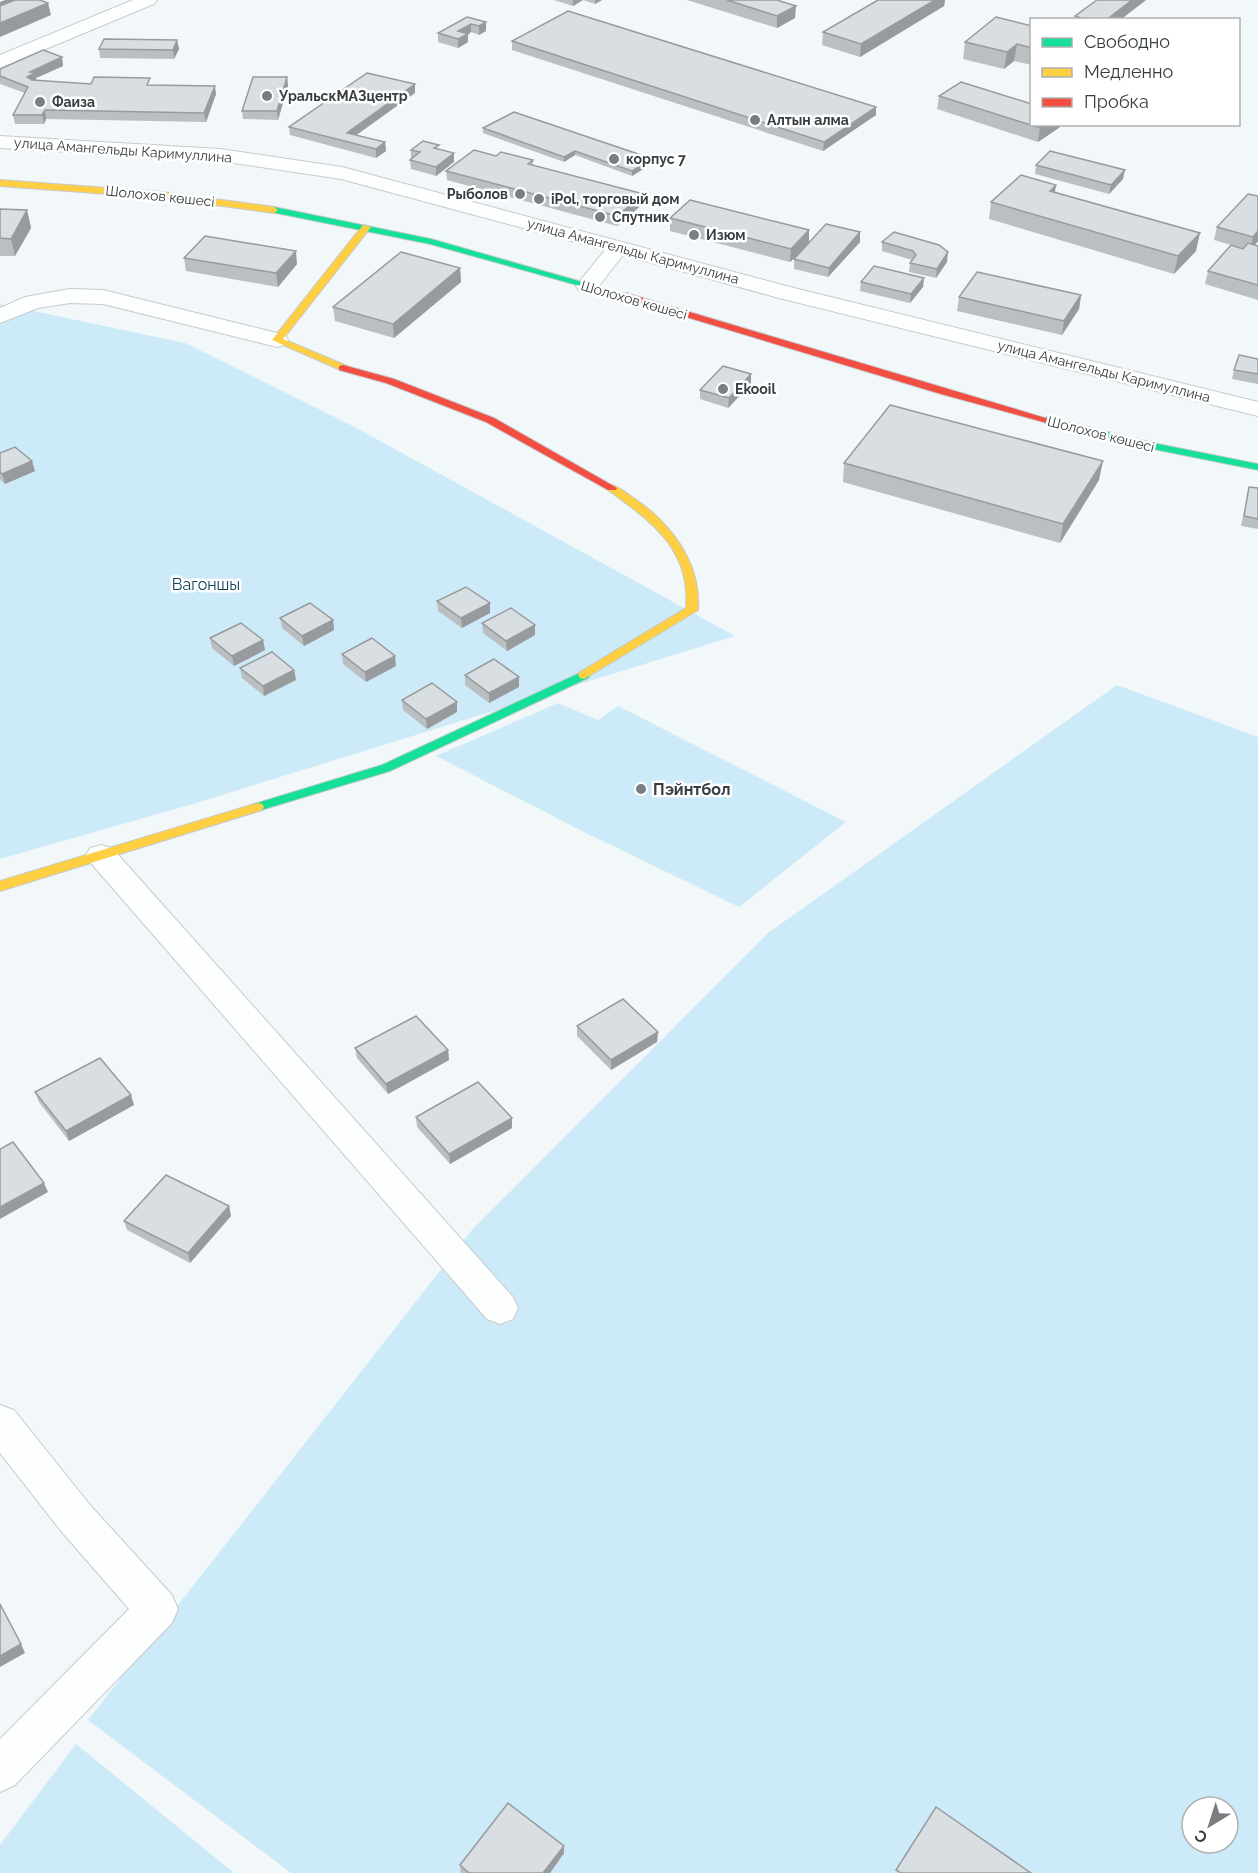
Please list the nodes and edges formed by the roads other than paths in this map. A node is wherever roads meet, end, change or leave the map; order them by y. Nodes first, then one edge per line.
1 (148, 0) edge
2 (0, 62) edge
3 (0, 142) edge
4 (0, 171) edge
5 (0, 183) edge
6 (285, 198) dead end
7 (366, 227) junction
8 (619, 247) junction
9 (596, 276) junction
10 (0, 316) edge
11 (277, 340) junction
12 (1258, 409) edge
13 (1258, 467) edge
14 (101, 855) junction
15 (0, 886) edge
16 (500, 1308) dead end
17 (0, 1422) edge
18 (0, 1770) edge

1 - 2 street
3 - 8 street, улица Амангельды Каримуллина
4 - 6 main road, Шолохов көшесі
5 - 7 main road, Шолохов көшесі
7 - 9 main road, Шолохов көшесі
7 - 11 main road
8 - 9 street
8 - 12 street, улица Амангельды Каримуллина
9 - 13 main road, Шолохов көшесі
10 - 11 street
11 - 14 main road
14 - 15 main road
14 - 16 street
17 - 18 street

